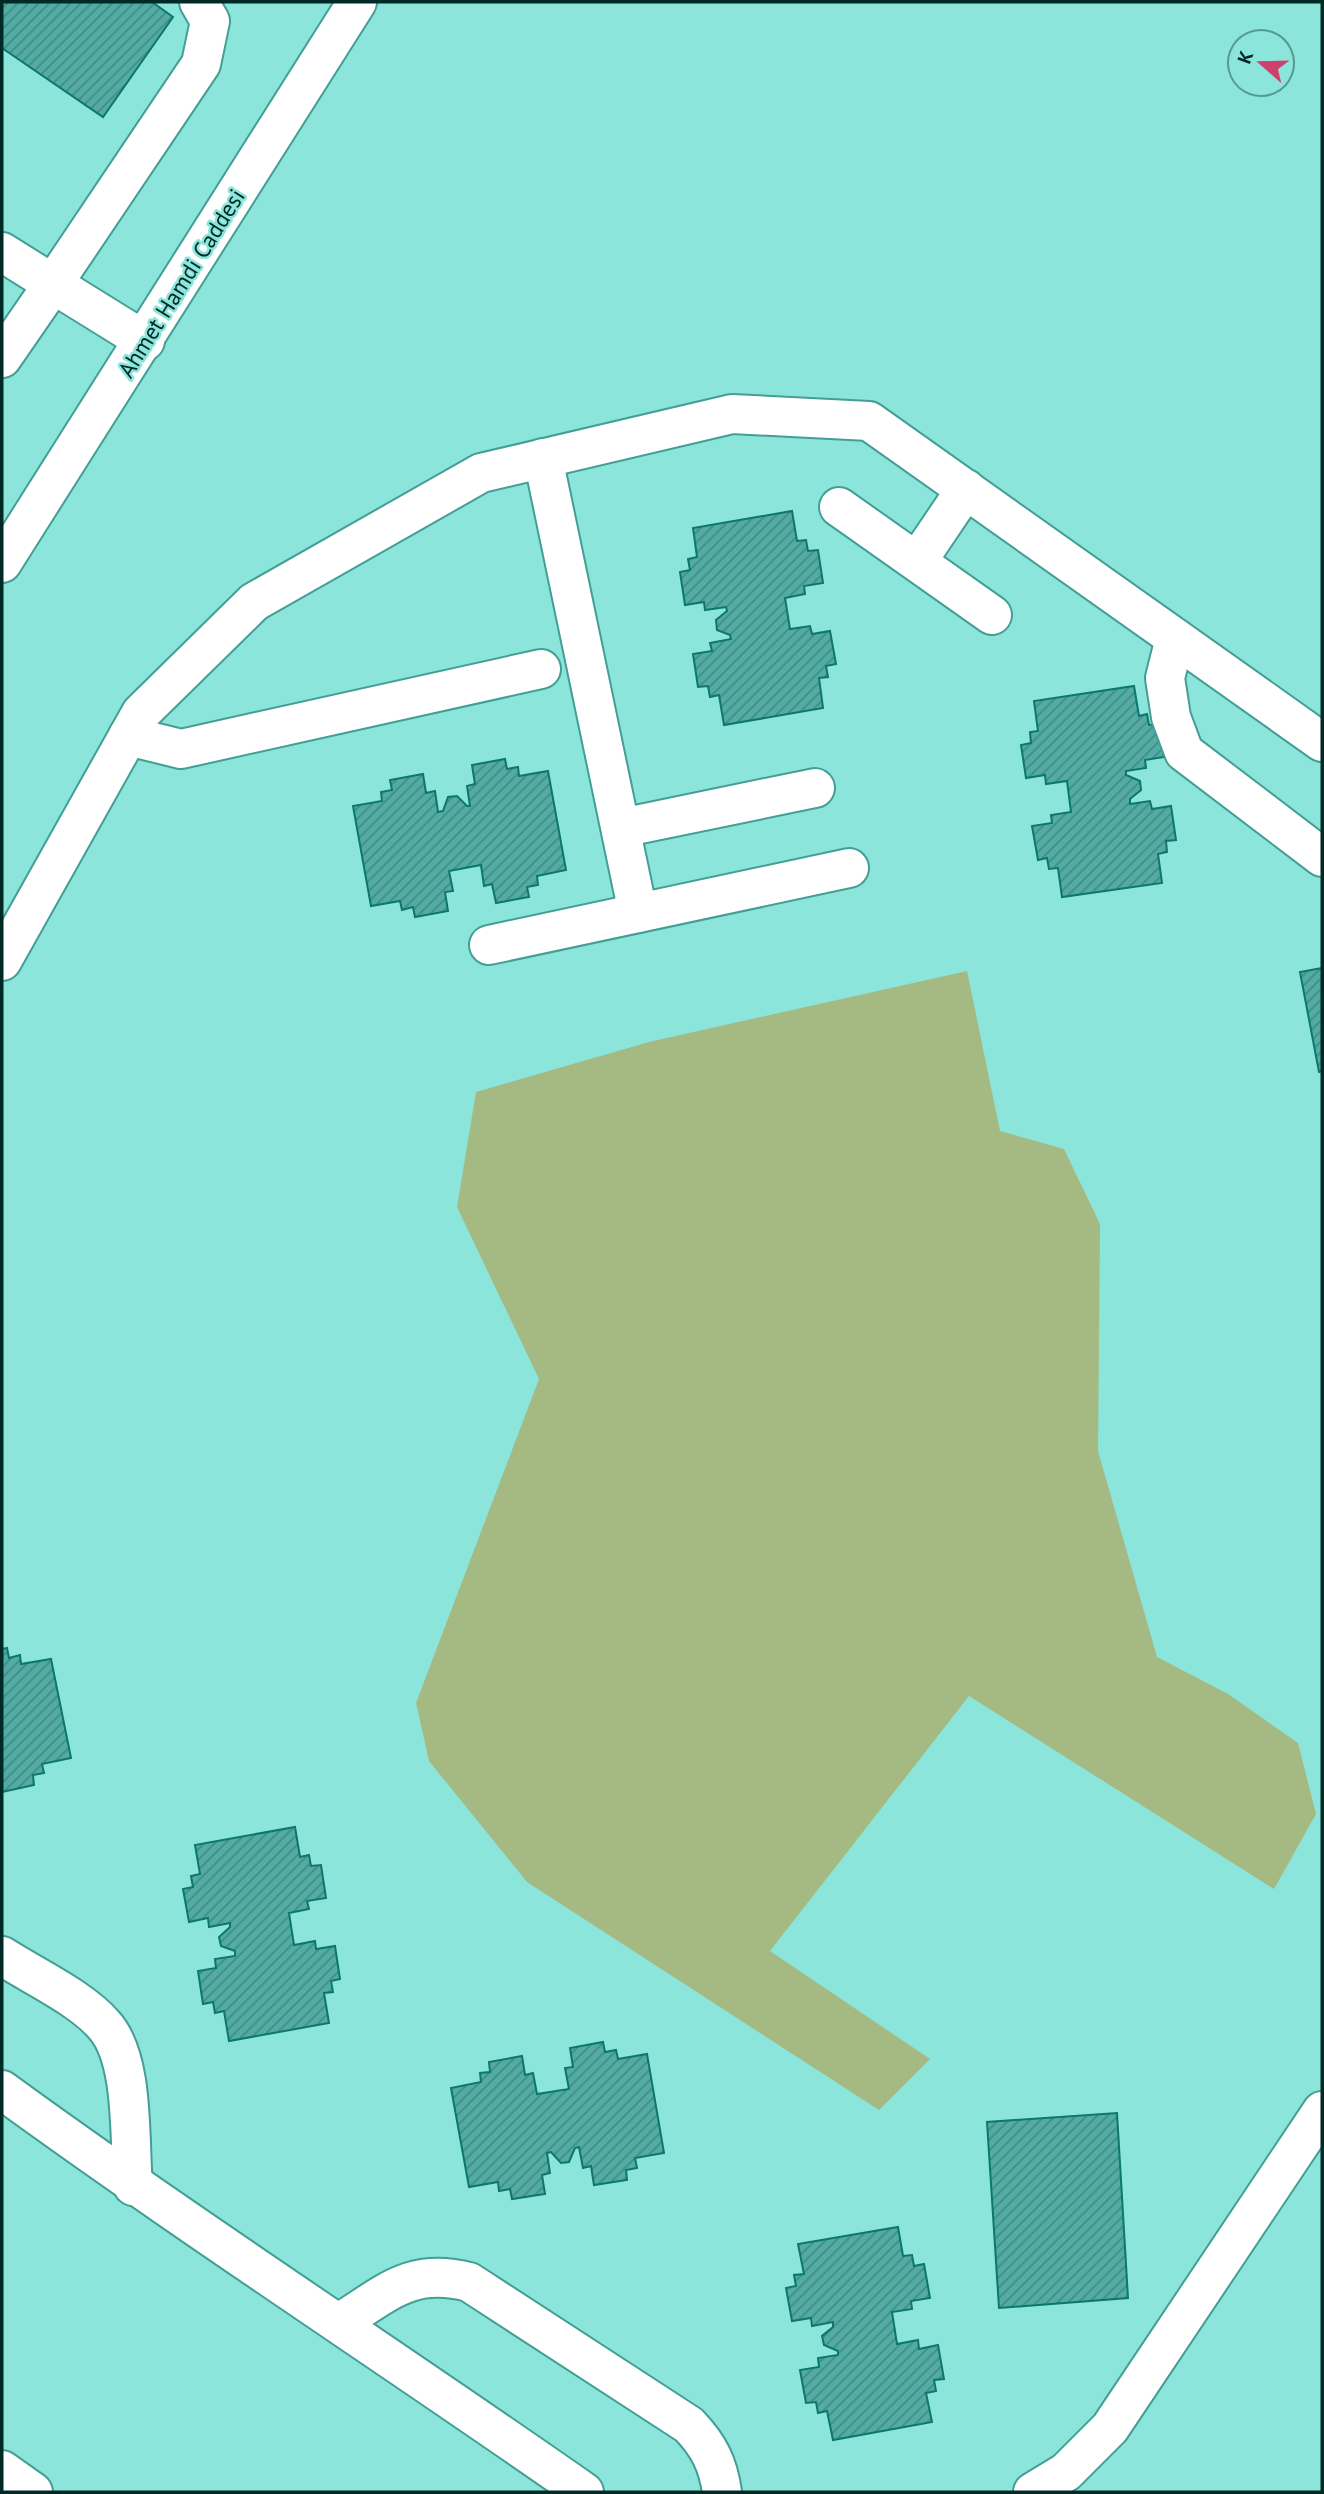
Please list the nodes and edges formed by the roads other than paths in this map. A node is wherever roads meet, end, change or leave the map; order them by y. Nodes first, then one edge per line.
1 (199, 2) edge
2 (357, 2) edge
3 (2, 252) edge
4 (53, 284) junction
5 (145, 341) junction
6 (2, 358) edge
7 (543, 458) junction
8 (966, 489) junction
9 (839, 507) dead end
10 (918, 560) junction
11 (2, 563) edge
12 (992, 615) dead end
13 (1175, 638) junction
14 (541, 669) dead end
15 (128, 736) junction
16 (1322, 742) edge
17 (815, 788) dead end
18 (621, 828) junction
19 (1322, 857) edge
20 (849, 869) dead end
21 (638, 914) junction
22 (489, 945) dead end
23 (2, 961) edge
24 (2, 1956) edge
25 (2, 2090) edge
26 (1322, 2111) edge
27 (133, 2186) junction
28 (339, 2323) junction
29 (2, 2470) edge
30 (33, 2492) edge
31 (584, 2492) edge
32 (722, 2492) edge
33 (1033, 2492) edge

1 - 4 street
2 - 5 street, Ahmet Hamdi Caddesi
3 - 4 street
4 - 5 street
4 - 6 street
5 - 11 street, Ahmet Hamdi Caddesi
7 - 8 street
7 - 15 street
7 - 18 street
8 - 10 street
8 - 13 street
9 - 10 street
10 - 12 street
13 - 16 street
13 - 19 street
14 - 15 street
15 - 23 street
17 - 18 street
18 - 21 street
20 - 21 street
21 - 22 street
24 - 27 street
25 - 27 street
26 - 33 street
27 - 28 street
28 - 31 street
28 - 32 street
29 - 30 street

